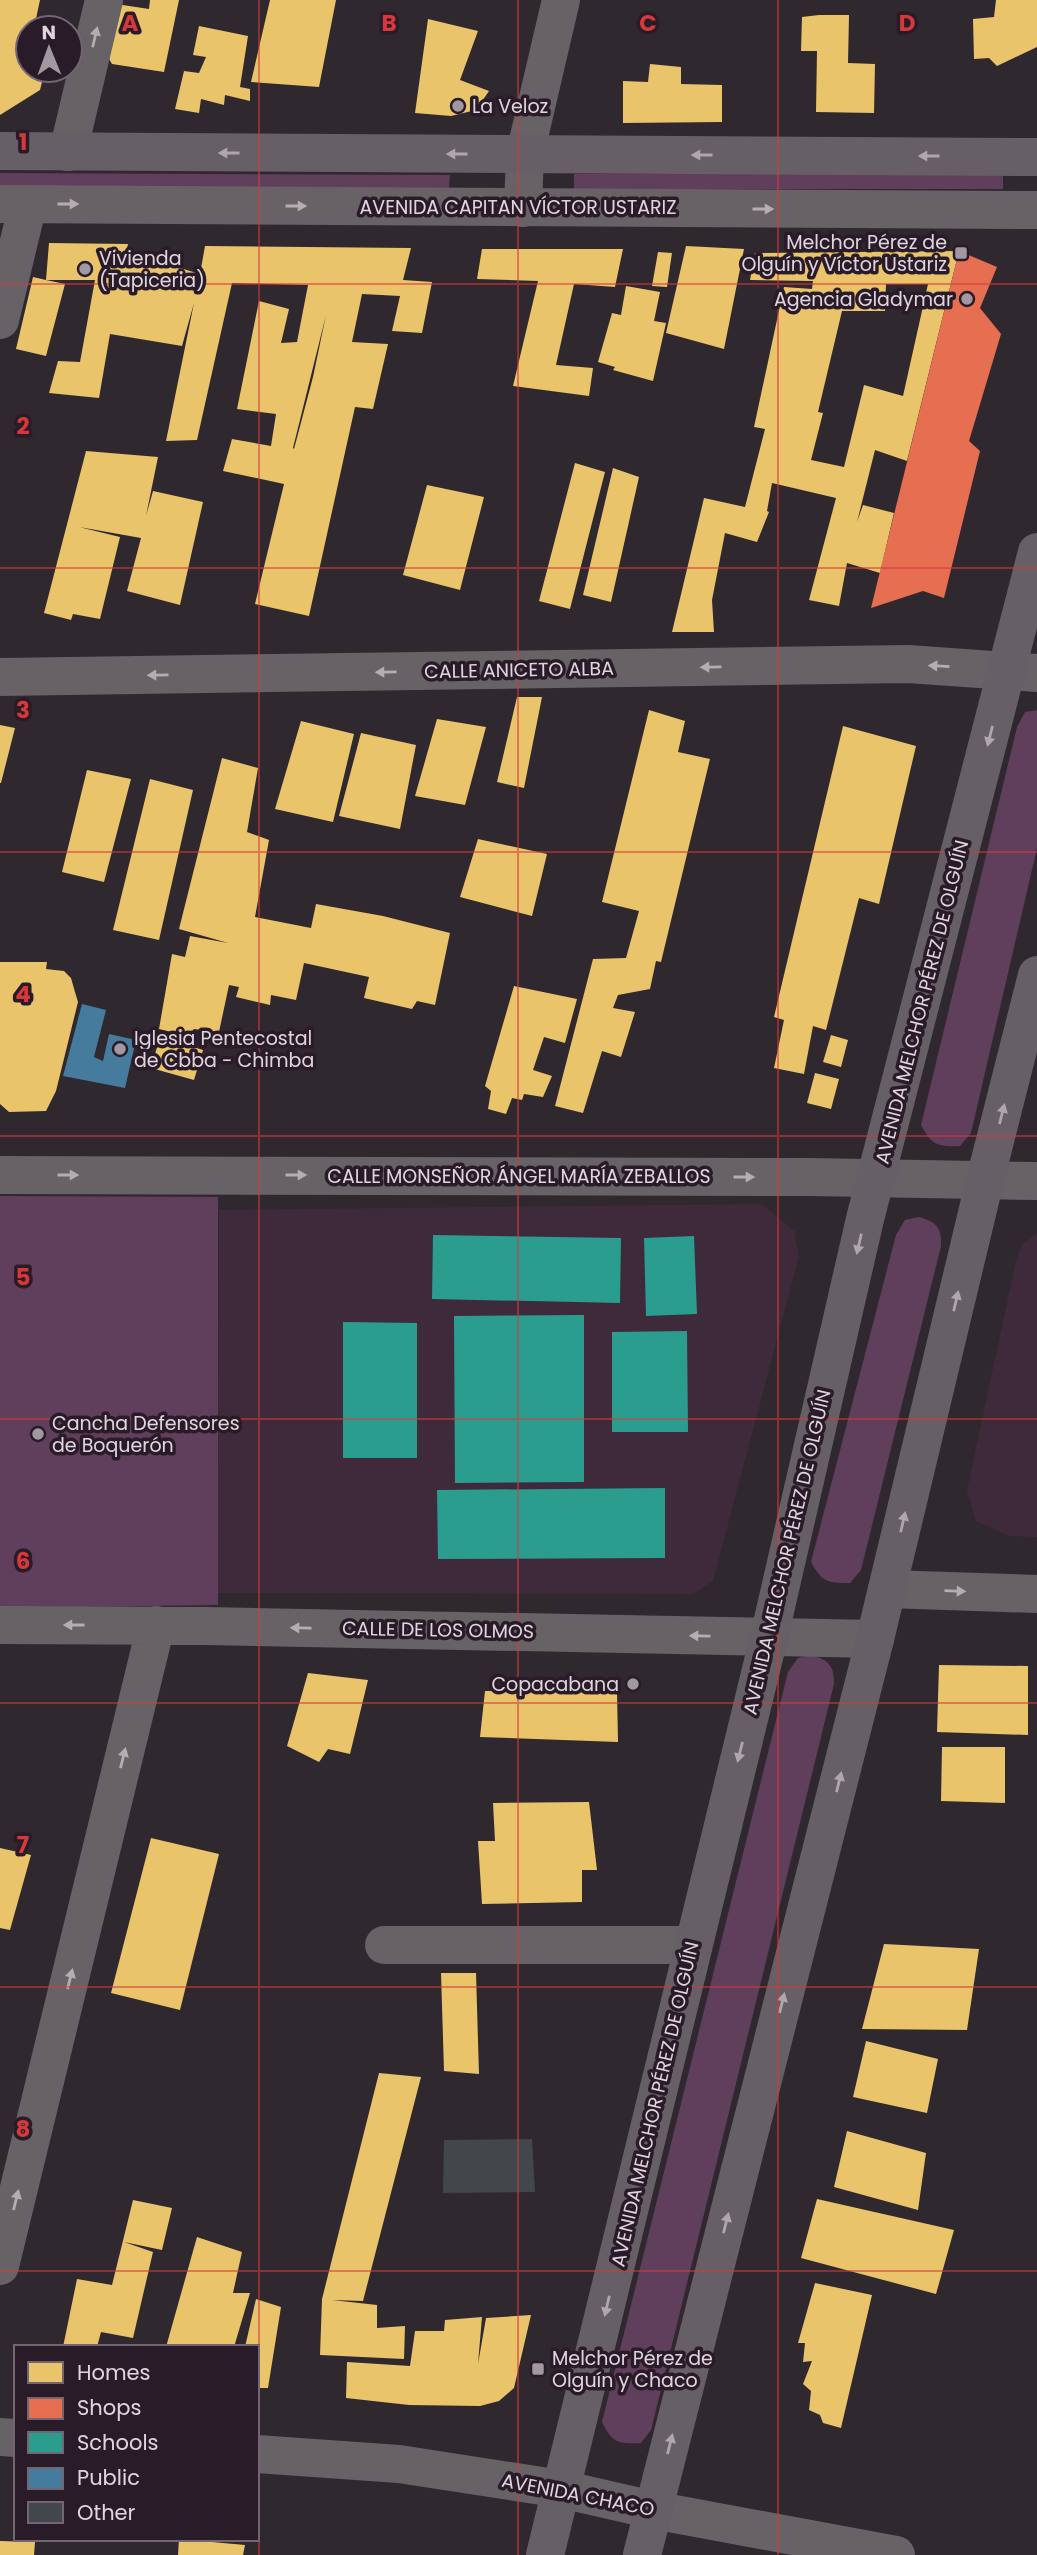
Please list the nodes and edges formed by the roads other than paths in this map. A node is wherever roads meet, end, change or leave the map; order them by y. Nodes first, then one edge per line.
1 (104, 0) edge
2 (561, 0) edge
3 (0, 151) edge
4 (68, 152) junction
5 (525, 154) junction
6 (1037, 157) edge
7 (14, 204) edge
8 (523, 208) junction
9 (1037, 210) edge
10 (0, 320) edge
11 (1037, 552) edge
12 (1022, 671) edge
13 (0, 677) edge
14 (1037, 975) edge
15 (0, 1175) edge
16 (877, 1178) junction
17 (985, 1180) junction
18 (1037, 1181) edge
19 (887, 1589) junction
20 (1037, 1594) edge
21 (0, 1625) edge
22 (156, 1625) junction
23 (769, 1637) junction
24 (875, 1639) junction
25 (384, 1945) dead end
26 (692, 1945) junction
27 (0, 2266) edge
28 (259, 2454) edge
29 (561, 2489) junction
30 (653, 2510) junction
31 (545, 2555) edge
32 (642, 2555) edge
33 (896, 2555) edge

4 -> 1 street
2 - 5 street
3 - 4 highway
5 -> 4 highway
6 -> 5 highway
5 - 8 street
7 -> 8 main road, AVENIDA CAPITAN VÍCTOR USTARIZ
7 - 10 street
8 -> 9 main road, AVENIDA CAPITAN VÍCTOR USTARIZ
11 - 12 highway, AVENIDA MELCHOR PÉREZ DE OLGUÍN
12 -> 13 street, CALLE ANICETO ALBA
12 -> 16 highway, AVENIDA MELCHOR PÉREZ DE OLGUÍN
17 -> 14 highway
15 -> 16 street, CALLE MONSEÑOR ÁNGEL MARÍA ZEBALLOS
16 - 17 street, CALLE MONSEÑOR ÁNGEL MARÍA ZEBALLOS
16 -> 23 highway, AVENIDA MELCHOR PÉREZ DE OLGUÍN
17 - 18 street, CALLE MONSEÑOR ÁNGEL MARÍA ZEBALLOS
19 -> 17 highway
19 -> 20 street
19 - 24 highway
22 -> 21 street, CALLE DE LOS OLMOS
23 -> 22 street, CALLE DE LOS OLMOS
27 -> 22 street
23 - 24 street, CALLE DE LOS OLMOS
23 -> 26 highway, AVENIDA MELCHOR PÉREZ DE OLGUÍN
30 -> 24 highway
25 - 26 street
26 -> 29 highway, AVENIDA MELCHOR PÉREZ DE OLGUÍN
28 - 29 street, AVENIDA CHACO
29 - 30 street, AVENIDA CHACO
29 - 31 highway, AVENIDA MELCHOR PÉREZ DE OLGUÍN
30 - 32 highway
30 - 33 street, AVENIDA CHACO

